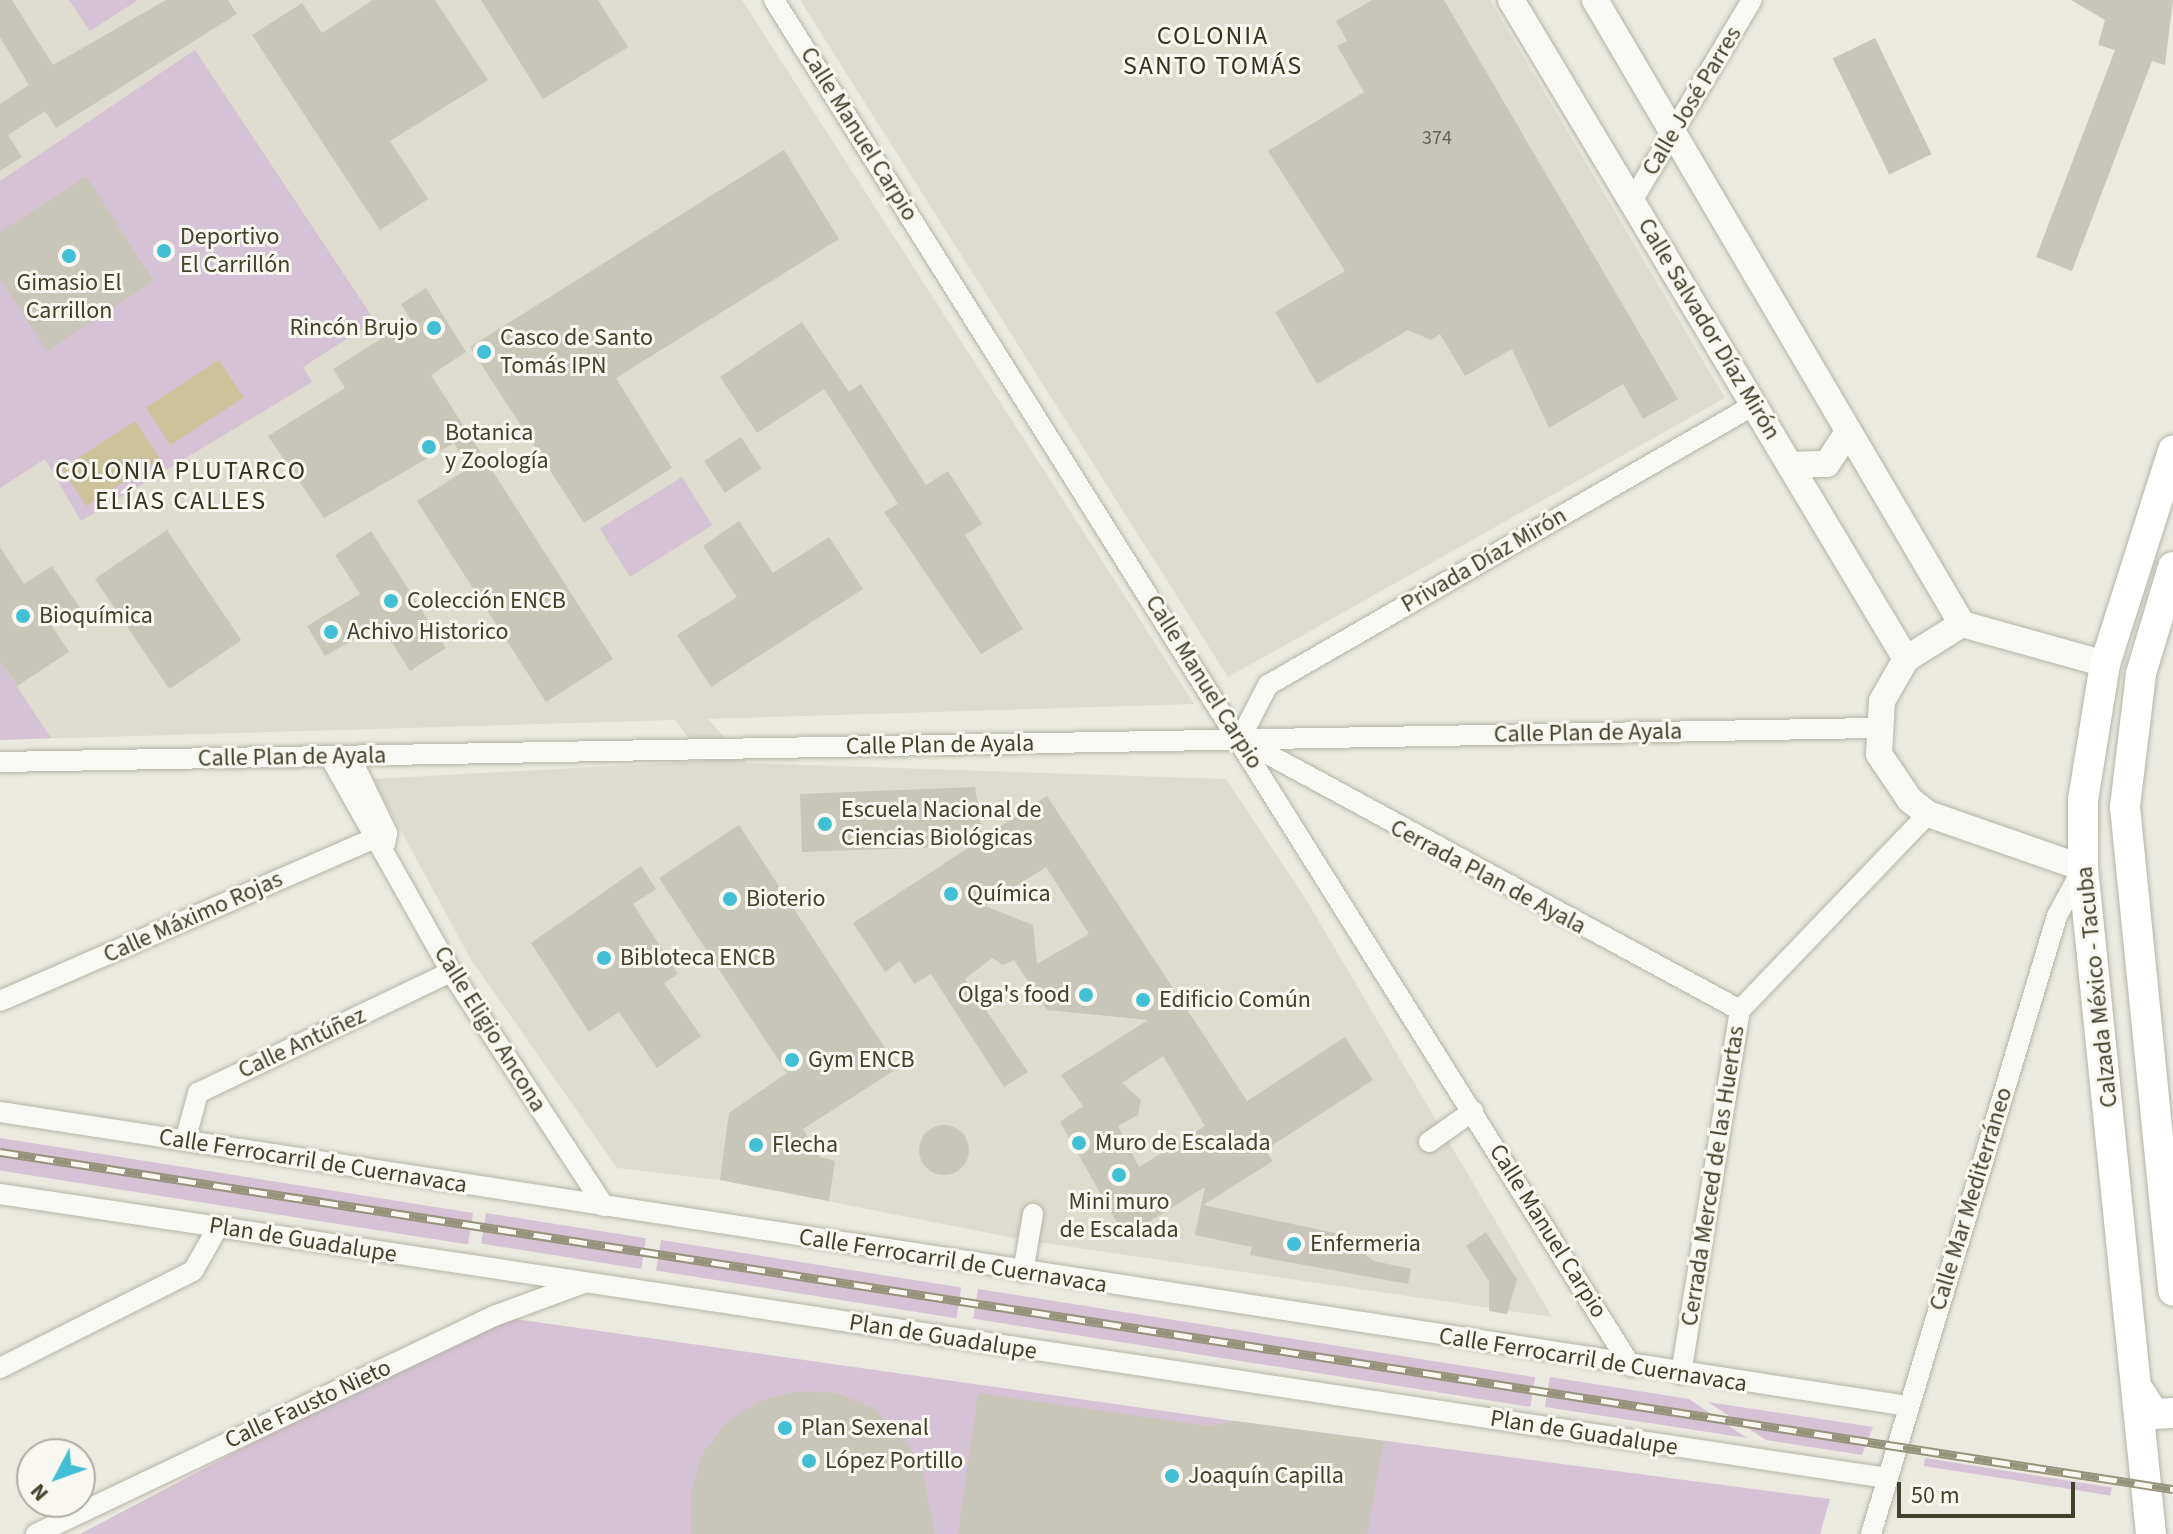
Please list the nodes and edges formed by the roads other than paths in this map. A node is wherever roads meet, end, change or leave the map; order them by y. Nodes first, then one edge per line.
1 (774, 0) edge
2 (1511, 0) edge
3 (1595, 0) edge
4 (1752, 0) edge
5 (1673, 135) junction
6 (1632, 201) junction
7 (1754, 405) junction
8 (1847, 433) junction
9 (2173, 451) edge
10 (1790, 465) junction
11 (2173, 567) edge
12 (1962, 624) junction
13 (1906, 659) junction
14 (2105, 664) junction
15 (2141, 674) junction
16 (1879, 728) junction
17 (1240, 739) junction
18 (340, 757) junction
19 (0, 762) edge
20 (1928, 814) junction
21 (381, 840) junction
22 (2083, 868) junction
23 (451, 972) junction
24 (0, 1001) edge
25 (1740, 1010) junction
26 (1473, 1111) junction
27 (0, 1112) edge
28 (185, 1141) junction
29 (1429, 1142) dead end
30 (0, 1194) edge
31 (604, 1206) junction
32 (1033, 1214) dead end
33 (218, 1227) junction
34 (1023, 1272) junction
35 (584, 1282) junction
36 (2173, 1291) edge
37 (1631, 1366) junction
38 (0, 1368) edge
39 (1681, 1374) junction
40 (2139, 1391) junction
41 (1907, 1406) junction
42 (2173, 1413) edge
43 (1887, 1478) junction
44 (36, 1534) edge
45 (1871, 1534) edge
46 (2151, 1534) edge

1 - 17 street, Calle Manuel Carpio
2 - 6 street, Calle Salvador Díaz Mirón
3 - 5 street
4 - 5 street, Calle José Parres
5 - 6 street, Calle José Parres
5 - 8 street
6 - 7 street, Calle Salvador Díaz Mirón
7 - 10 street, Calle Salvador Díaz Mirón
7 - 17 street, Privada Díaz Mirón
8 - 10 street
8 - 12 street
9 - 14 main road, Calzada México - Tacuba
10 - 13 street, Calle Salvador Díaz Mirón
11 - 15 main road, Calzada México - Tacuba
12 - 13 street
12 - 14 street
13 - 16 street
14 - 15 main road
14 - 22 main road, Calzada México - Tacuba
15 - 36 main road, Calzada México - Tacuba
16 - 17 street, Calle Plan de Ayala
16 - 20 street
17 - 18 street, Calle Plan de Ayala
17 - 25 street, Cerrada Plan de Ayala
17 - 26 street, Calle Manuel Carpio
18 - 19 street, Calle Plan de Ayala
18 - 21 street, Calle Eligio Ancona
20 - 22 street
20 - 25 street, Cerrada Merced de las Huertas
21 - 23 street, Calle Eligio Ancona
21 - 24 street, Calle Máximo Rojas
22 - 40 main road, Calzada México - Tacuba
22 - 41 street, Calle Mar Mediterráneo
23 - 28 street, Calle Antúñez
23 - 31 street, Calle Eligio Ancona
25 - 39 street, Cerrada Merced de las Huertas
26 - 29 street
26 - 37 street, Calle Manuel Carpio
27 - 28 street, Calle Ferrocarril de Cuernavaca
28 - 31 street, Calle Ferrocarril de Cuernavaca
30 - 33 street, Plan de Guadalupe
31 - 34 street, Calle Ferrocarril de Cuernavaca
32 - 34 street
33 - 35 street, Plan de Guadalupe
33 - 38 street
34 - 37 street, Calle Ferrocarril de Cuernavaca
35 - 43 street, Plan de Guadalupe
35 - 44 street, Calle Fausto Nieto
37 - 39 street, Calle Ferrocarril de Cuernavaca
39 - 41 street, Calle Ferrocarril de Cuernavaca
40 - 42 main road
40 - 46 main road, Calzada México - Tacuba
41 - 43 street, Calle Mar Mediterráneo
43 - 45 street, Calle Mar Mediterráneo

